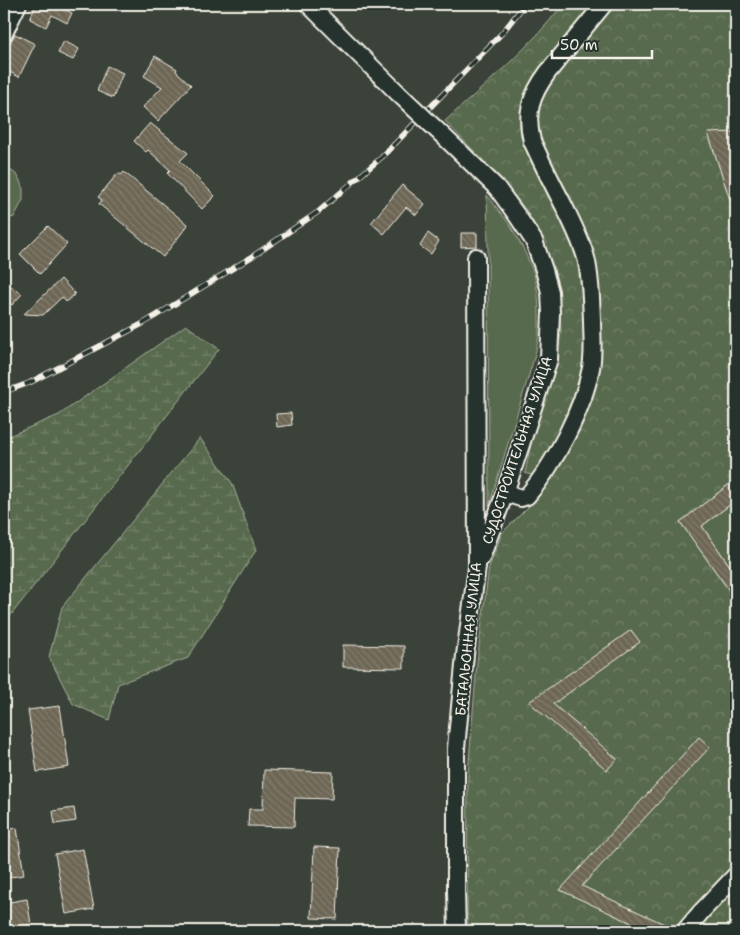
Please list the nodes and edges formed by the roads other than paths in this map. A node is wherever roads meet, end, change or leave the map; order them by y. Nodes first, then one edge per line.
1 (18, 4) edge
2 (308, 4) edge
3 (604, 4) edge
4 (4, 33) edge
5 (476, 257) dead end
6 (505, 493) junction
7 (477, 567) junction
8 (736, 875) edge
9 (457, 931) edge
10 (686, 931) edge

1 - 4 street
2 - 6 street, СУДОСТРОИТЕЛЬНАЯ УЛИЦА, bridge
3 - 6 street
5 - 7 street, БАТАЛЬОННАЯ УЛИЦА
6 - 7 street, СУДОСТРОИТЕЛЬНАЯ УЛИЦА
7 - 9 street, БАТАЛЬОННАЯ УЛИЦА
8 - 10 street

